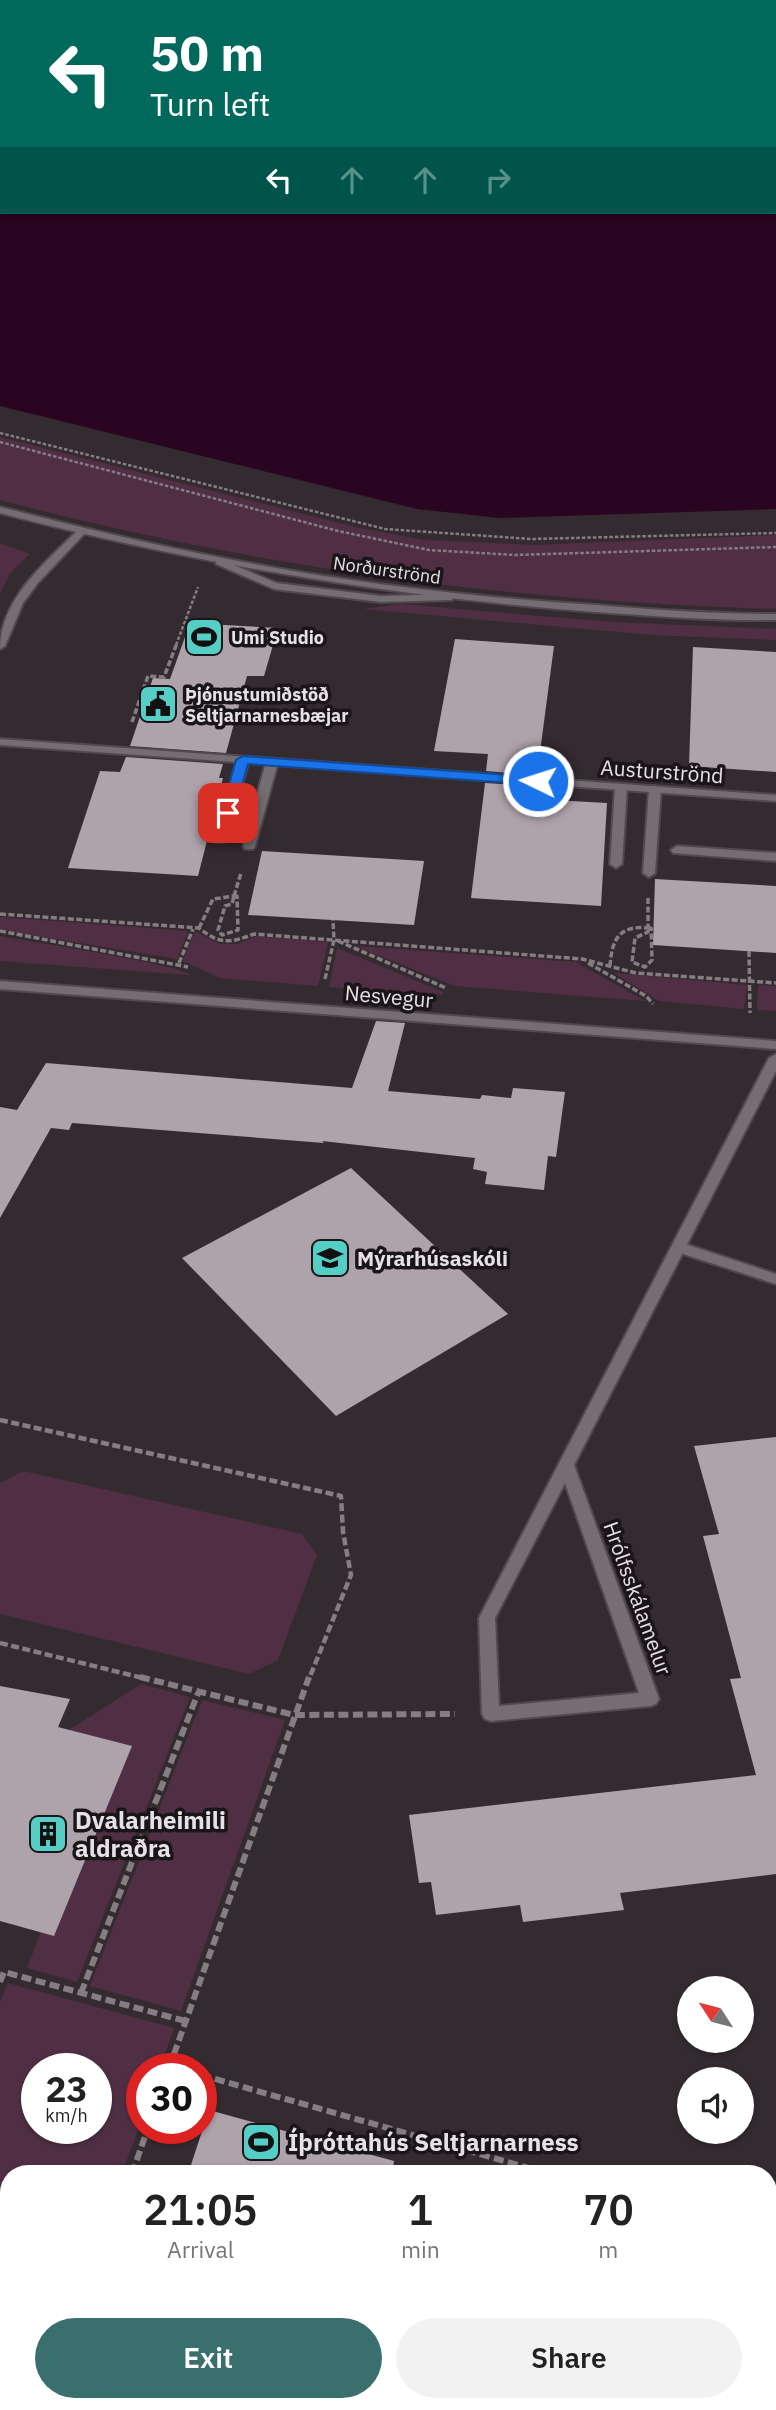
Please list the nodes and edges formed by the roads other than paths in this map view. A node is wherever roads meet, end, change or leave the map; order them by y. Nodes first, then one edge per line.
1 (0, 510) edge
2 (81, 532) junction
3 (776, 617) edge
4 (0, 646) edge
5 (0, 742) edge
6 (243, 760) junction
7 (272, 762) junction
8 (621, 787) junction
9 (655, 789) junction
10 (776, 798) edge
11 (220, 840) dead end
12 (249, 846) dead end
13 (677, 850) dead end
14 (776, 857) edge
15 (616, 864) dead end
16 (649, 873) road end
17 (0, 985) edge
18 (776, 1045) edge
19 (776, 1058) edge
20 (679, 1247) junction
21 (776, 1279) edge
22 (566, 1465) junction

1 - 2 street
2 - 3 street, Norðurströnd
2 - 4 street
5 - 6 street, Austurströnd
6 - 7 street, Austurströnd
6 - 11 street
7 - 8 street, Austurströnd
7 - 12 street
8 - 9 street, Austurströnd
8 - 15 street
9 - 10 street, Austurströnd
9 - 16 street
13 - 14 street
17 - 18 street, Nesvegur
19 - 20 street
20 - 21 street
20 - 22 street
22 - 22 street, Hrólfsskálamelur

